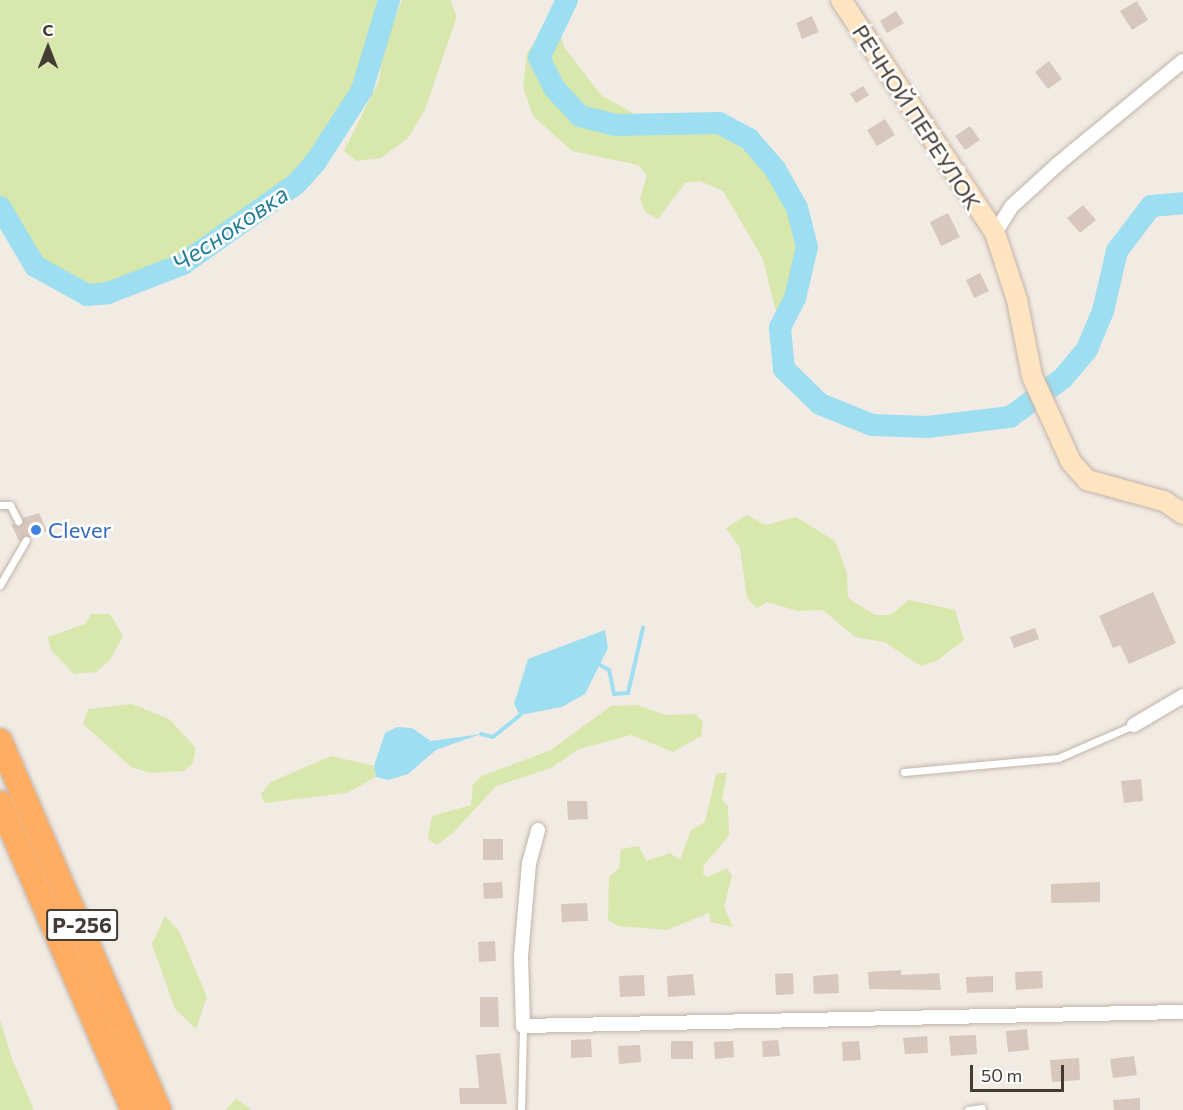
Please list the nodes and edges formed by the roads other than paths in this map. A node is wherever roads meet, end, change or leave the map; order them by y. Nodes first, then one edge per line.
1 (841, 0) edge
2 (1183, 61) edge
3 (995, 233) junction
4 (0, 505) edge
5 (1183, 514) edge
6 (18, 521) dead end
7 (26, 540) dead end
8 (0, 585) edge
9 (1183, 696) edge
10 (1134, 725) joint
11 (0, 741) edge
12 (904, 772) dead end
13 (0, 803) edge
14 (538, 830) dead end
15 (1183, 1012) edge
16 (523, 1026) junction
17 (982, 1108) dead end
18 (133, 1110) edge
19 (159, 1110) edge
20 (521, 1110) edge
21 (968, 1110) edge

1 - 3 street, РЕЧНОЙ ПЕРЕУЛОК
2 - 3 street, РЕЧНОЙ ПЕРЕУЛОК
3 - 5 street, РЕЧНОЙ ПЕРЕУЛОК
4 - 6 lane
7 - 8 lane
9 - 10 street
10 - 12 lane
11 - 19 highway, Р-256
13 - 18 highway, Р-256
14 - 16 street
15 - 16 street
16 - 20 lane
17 - 21 lane

